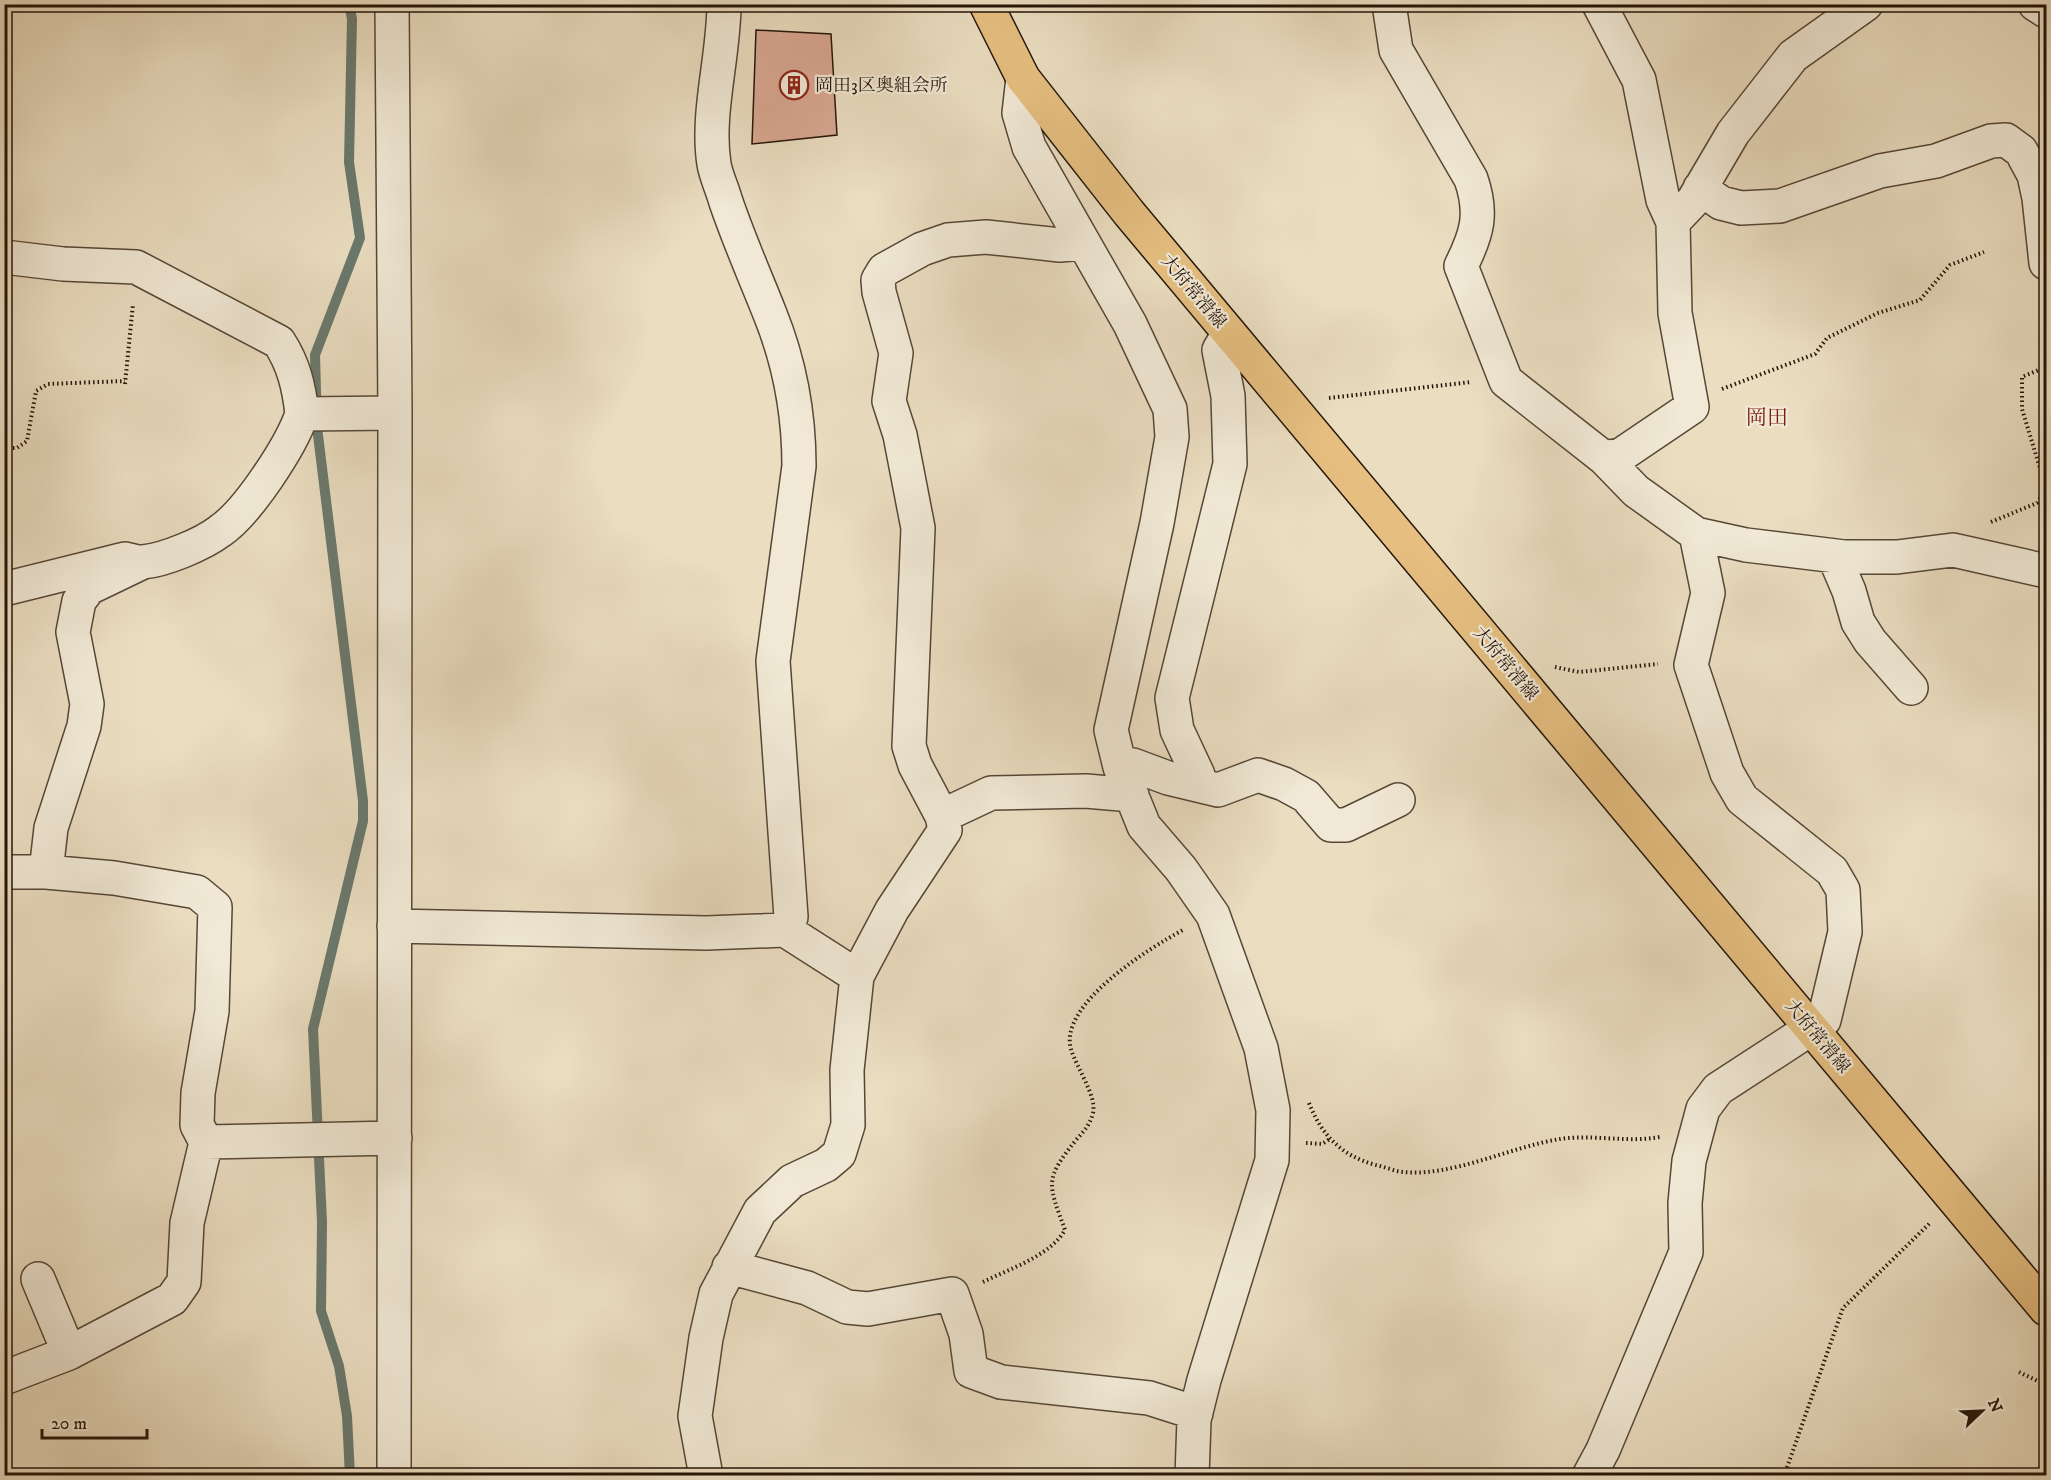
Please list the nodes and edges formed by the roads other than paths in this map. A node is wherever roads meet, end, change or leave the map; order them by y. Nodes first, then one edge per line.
1 (392, 4) edge
2 (724, 4) edge
3 (986, 4) edge
4 (1389, 4) edge
5 (1599, 4) edge
6 (1866, 4) edge
7 (2035, 4) edge
8 (2046, 11) edge
9 (1023, 78) junction
10 (1700, 188) junction
11 (1673, 222) junction
12 (1082, 243) junction
13 (4, 257) edge
14 (2046, 263) edge
15 (1229, 333) junction
16 (395, 413) junction
17 (302, 414) junction
18 (1604, 458) junction
19 (1696, 534) junction
20 (1834, 556) junction
21 (142, 562) junction
22 (2046, 571) edge
23 (89, 588) junction
24 (4, 589) edge
25 (4, 613) edge
26 (1911, 688) dead end
27 (1126, 781) junction
28 (1197, 785) junction
29 (1398, 800) dead end
30 (942, 816) junction
31 (4, 872) edge
32 (46, 872) junction
33 (394, 926) junction
34 (785, 930) junction
35 (857, 975) junction
36 (1812, 1029) junction
37 (395, 1138) junction
38 (206, 1142) junction
39 (729, 1267) junction
40 (38, 1279) dead end
41 (2044, 1300) edge
42 (69, 1353) junction
43 (4, 1377) edge
44 (1196, 1413) junction
45 (393, 1476) edge
46 (706, 1476) edge
47 (1192, 1476) edge
48 (1589, 1476) edge

1 - 16 street
2 - 34 street
3 - 9 main road, 大府常滑線
4 - 18 street
5 - 11 street
6 - 10 street
7 - 8 street
9 - 12 street
9 - 15 main road, 大府常滑線
10 - 11 street
10 - 14 street
11 - 18 street
12 - 27 street
12 - 30 street
13 - 17 street
15 - 28 street
15 - 36 main road, 大府常滑線
16 - 17 street
16 - 33 street
17 - 21 street
18 - 19 street
19 - 20 street
19 - 36 street
20 - 22 street
20 - 26 street
21 - 23 street
21 - 24 street
23 - 25 street
23 - 32 street
27 - 28 street
27 - 30 street
27 - 44 street
28 - 29 street
30 - 35 street
31 - 32 street
32 - 38 street
33 - 34 street
33 - 37 street
34 - 35 street
35 - 39 street
36 - 41 main road, 大府常滑線
36 - 48 street
37 - 38 street
37 - 45 street
38 - 42 street
39 - 44 street
39 - 46 street
40 - 42 street
42 - 43 street
44 - 47 street

